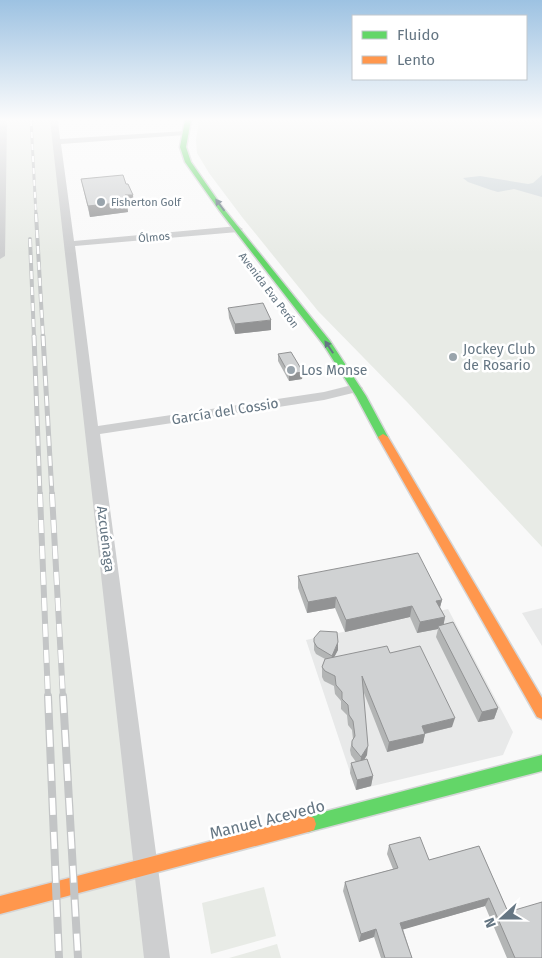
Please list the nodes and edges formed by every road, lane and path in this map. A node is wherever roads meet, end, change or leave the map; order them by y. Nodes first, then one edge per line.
1 (1, 165) edge
2 (59, 165) edge
3 (178, 165) edge
4 (190, 165) edge
5 (238, 229) junction
6 (225, 231) junction
7 (69, 244) junction
8 (242, 254) dead end
9 (0, 256) edge
10 (346, 388) junction
11 (92, 431) junction
12 (542, 712) edge
13 (542, 763) edge
14 (146, 866) junction
15 (0, 905) edge
16 (157, 958) edge

1 - 9 street
2 - 7 street, Azcuénaga
3 - 6 main road, Avenida Eva Perón
5 -> 4 main road, Avenida Eva Perón
5 - 6 street, Ólmos
10 -> 5 main road, Avenida Eva Perón
6 - 7 street, Ólmos
6 - 8 main road, Avenida Eva Perón
7 - 11 street, Azcuénaga
10 - 11 street, García del Cossio
10 - 12 main road, Avenida Eva Perón
11 - 14 street, Azcuénaga
13 - 14 main road, Manuel Acevedo
14 - 15 main road, Manuel Acevedo
14 - 16 street, Azcuénaga

